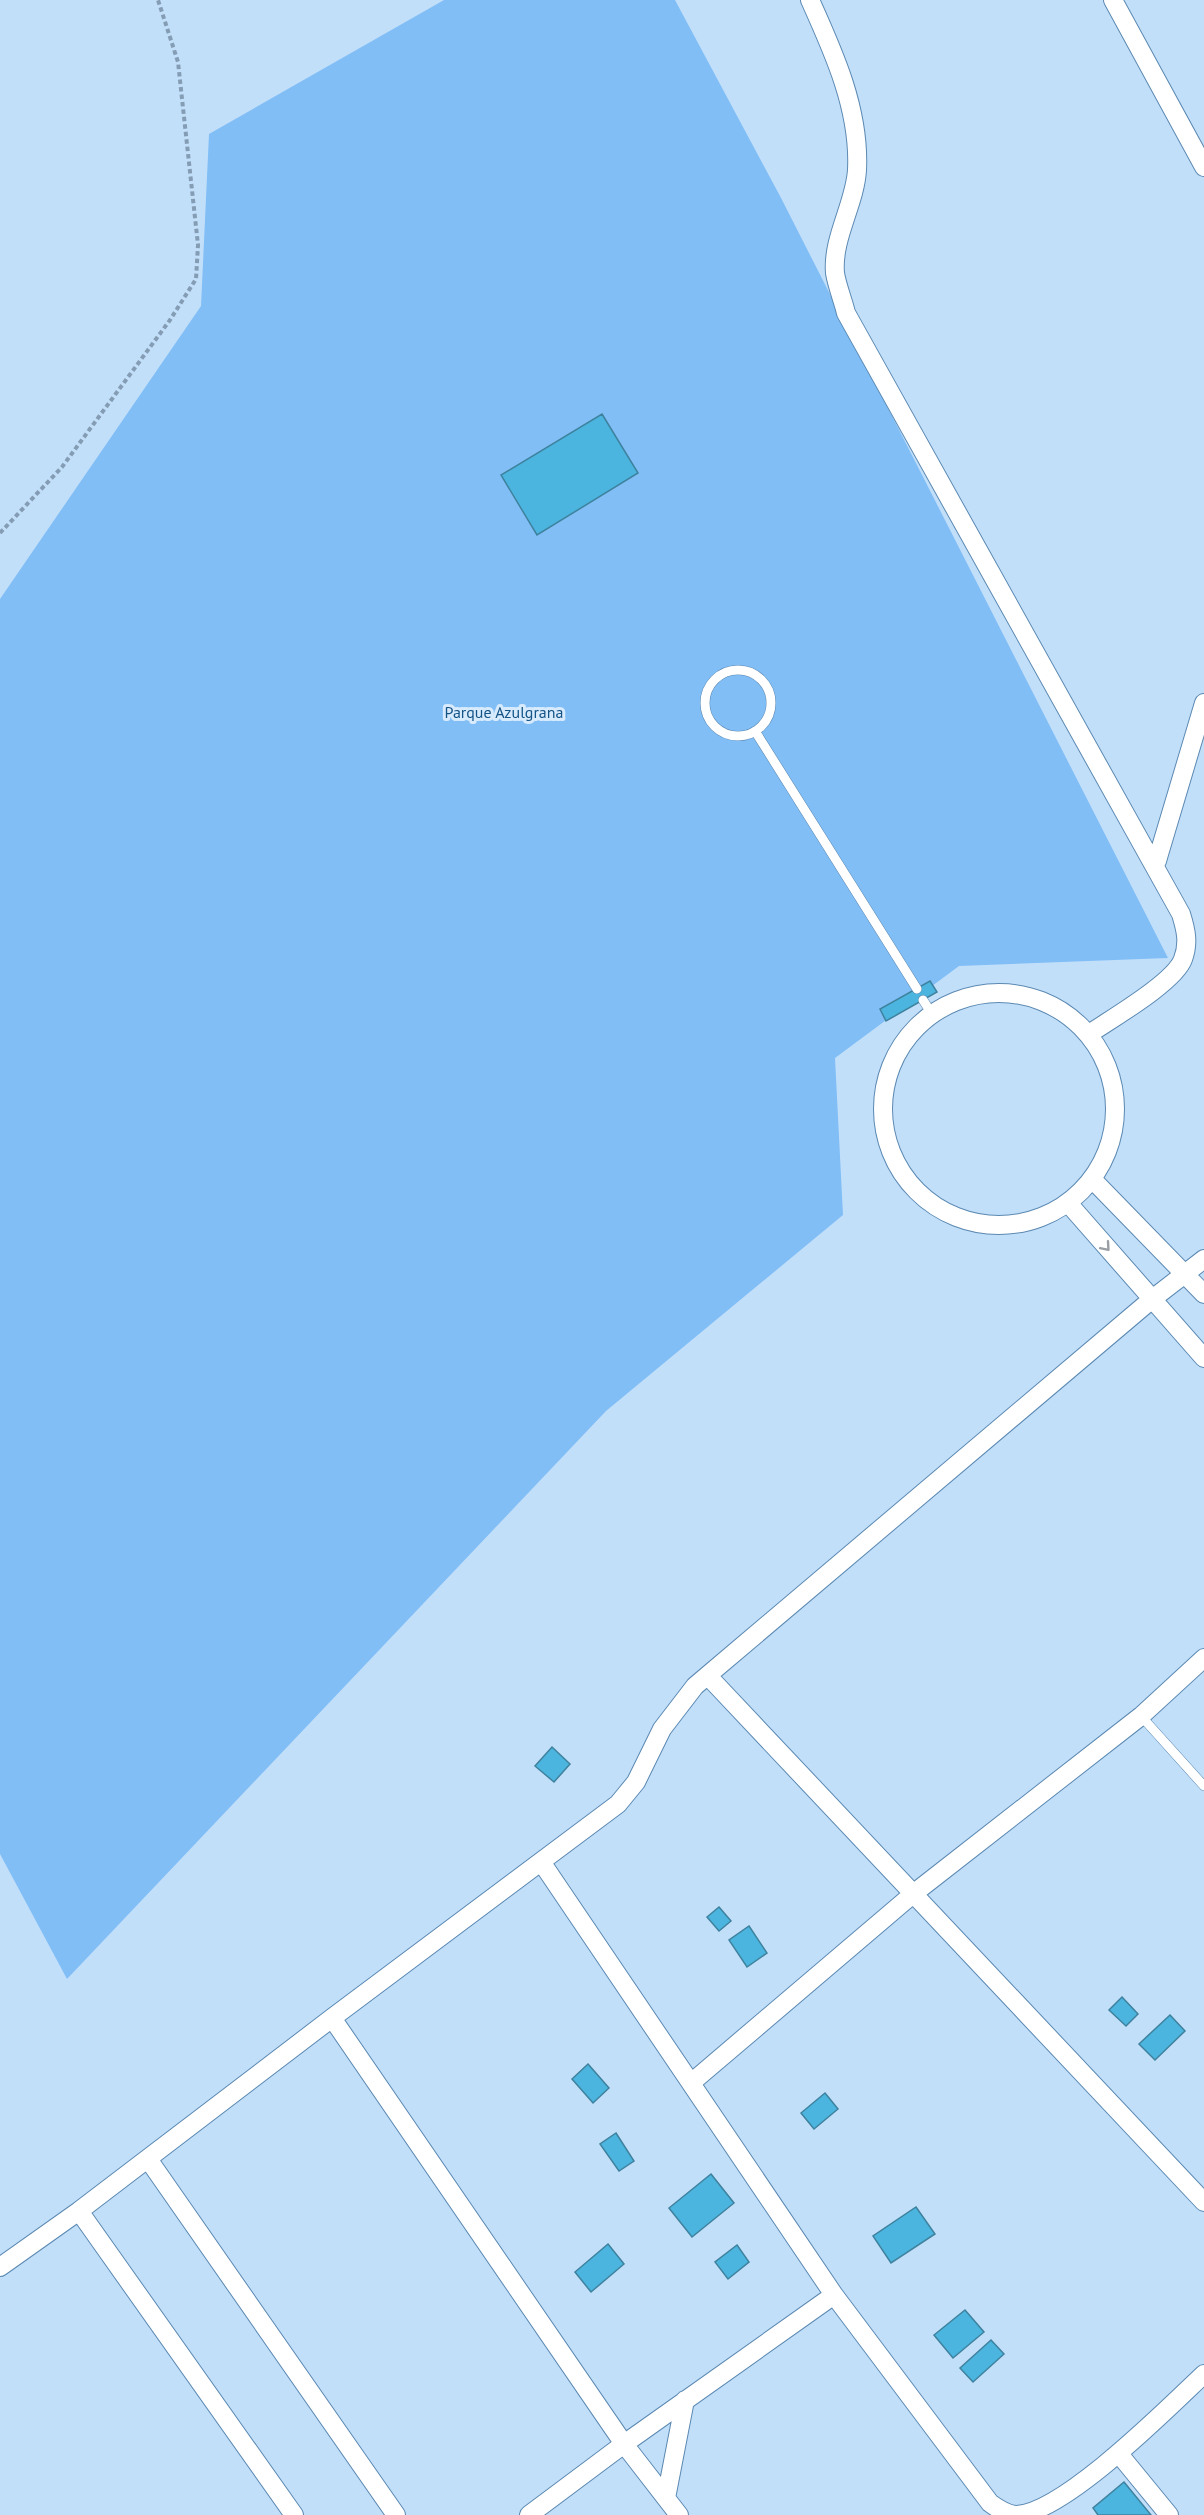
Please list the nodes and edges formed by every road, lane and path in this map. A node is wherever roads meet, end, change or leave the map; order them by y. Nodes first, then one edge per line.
1 (158, 0) edge
2 (810, 0) edge
3 (1113, 0) edge
4 (1204, 167) edge
5 (0, 532) edge
6 (1204, 703) edge
7 (755, 731) junction
8 (1153, 864) junction
9 (916, 988) dead end
10 (1089, 1034) junction
11 (1092, 1179) junction
12 (1068, 1203) junction
13 (1204, 1259) edge
14 (1186, 1273) junction
15 (1204, 1294) edge
16 (1151, 1300) junction
17 (1204, 1358) edge
18 (1204, 1658) edge
19 (708, 1676) junction
20 (1141, 1716) junction
21 (1204, 1786) edge
22 (542, 1863) junction
23 (913, 1894) junction
24 (332, 2018) junction
25 (691, 2083) junction
26 (148, 2159) junction
27 (1204, 2202) edge
28 (79, 2211) junction
29 (0, 2267) edge
30 (834, 2295) junction
31 (1204, 2374) edge
32 (685, 2400) junction
33 (624, 2444) junction
34 (1119, 2454) junction
35 (666, 2498) junction
36 (294, 2515) edge
37 (396, 2515) edge
38 (529, 2515) edge
39 (680, 2515) edge
40 (1169, 2515) edge

1 - 5 path
2 - 8 street
3 - 4 street
6 - 8 street
7 - 7 lane
7 - 9 lane
8 - 10 street
10 - 11 street
10 - 12 street
11 - 12 street
11 - 14 street
12 -> 16 street
13 - 14 street
14 - 15 street
14 - 16 street
16 - 17 street
16 - 19 street
18 - 20 street
19 - 22 street
19 - 23 street
20 - 21 lane
20 - 23 street
22 - 24 street
22 - 25 street
23 - 25 street
23 - 27 street
24 - 26 street
24 - 33 street
25 - 30 street
26 - 28 street
26 - 37 street
28 - 29 street
28 - 36 street
30 - 32 street
30 - 34 street
31 - 34 street
32 - 33 street
32 - 35 street
33 - 35 street
33 - 38 street
34 - 40 street
35 - 39 street

